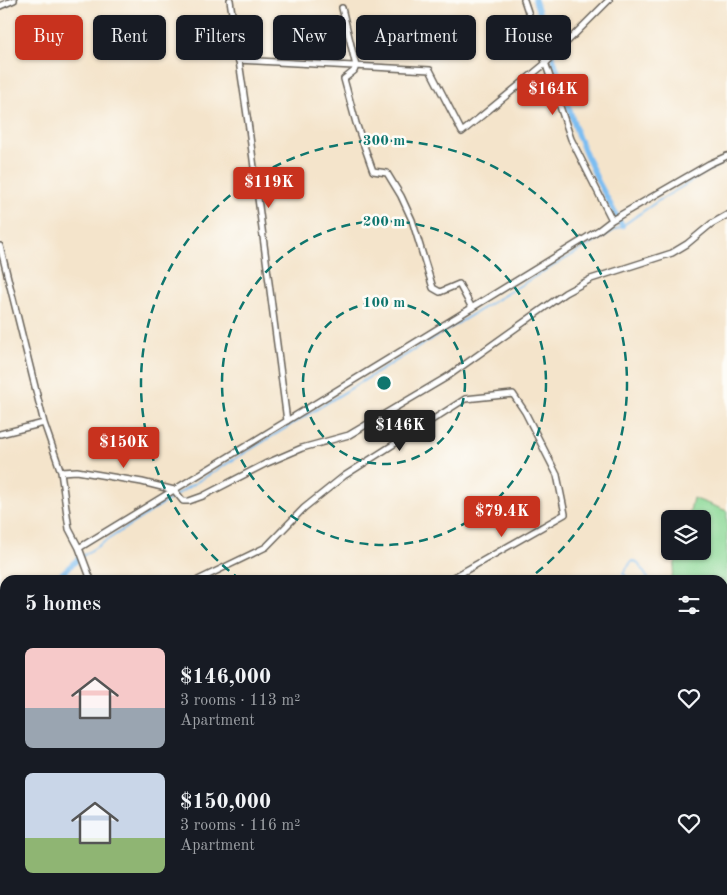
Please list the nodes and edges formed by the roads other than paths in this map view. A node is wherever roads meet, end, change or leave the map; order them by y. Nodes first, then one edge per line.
1 (14, 0) edge
2 (230, 0) edge
3 (524, 0) edge
4 (609, 0) edge
5 (0, 6) edge
6 (342, 8) dead end
7 (232, 15) edge
8 (238, 60) joint
9 (546, 63) junction
10 (356, 66) junction
11 (727, 156) edge
12 (727, 215) edge
13 (612, 220) junction
14 (0, 246) edge
15 (472, 308) junction
16 (287, 421) junction
17 (44, 422) junction
18 (0, 434) edge
19 (61, 472) junction
20 (176, 493) junction
21 (81, 553) junction
22 (90, 575) edge
23 (208, 575) edge
24 (458, 575) edge

1 - 5 street
2 - 7 street
3 - 9 street
4 - 9 street
6 - 10 street
8 - 10 street
8 - 16 street
9 - 10 street
9 - 13 street
10 - 15 street
11 - 13 street
12 - 20 street
13 - 15 street
14 - 17 street
15 - 16 street
16 - 20 street
17 - 18 street
17 - 19 street
19 - 20 street
19 - 21 street
20 - 21 street
21 - 22 street
23 - 24 street

